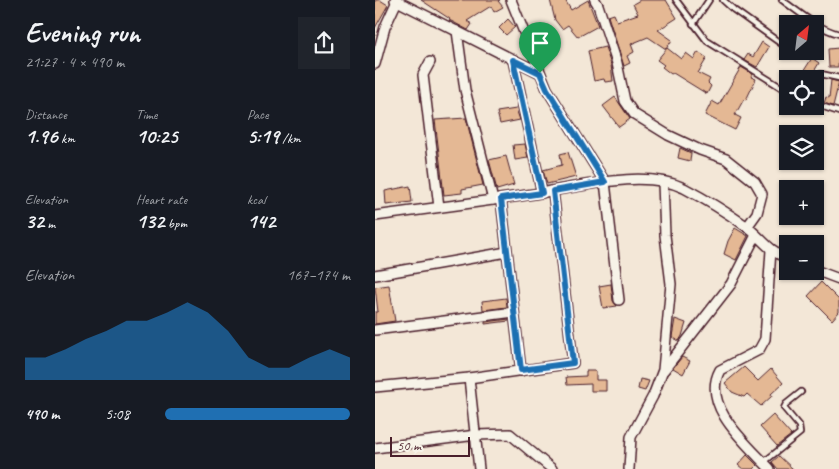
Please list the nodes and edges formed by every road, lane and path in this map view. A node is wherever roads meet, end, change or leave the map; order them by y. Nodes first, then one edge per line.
1 (511, 0) edge
2 (595, 0) edge
3 (676, 0) edge
4 (709, 0) edge
5 (723, 0) edge
6 (782, 0) edge
7 (396, 1) edge
8 (693, 24) junction
9 (457, 31) junction
10 (839, 33) edge
11 (779, 42) edge
12 (513, 60) junction
13 (430, 62) dead end
14 (375, 64) edge
15 (540, 73) junction
16 (824, 75) edge
17 (839, 78) edge
18 (779, 86) edge
19 (824, 107) edge
20 (839, 112) edge
21 (605, 182) junction
22 (663, 182) junction
23 (553, 191) junction
24 (542, 193) junction
25 (497, 199) junction
26 (439, 207) junction
27 (375, 216) edge
28 (747, 227) junction
29 (756, 236) junction
30 (771, 250) junction
31 (507, 252) junction
32 (779, 254) edge
33 (824, 273) edge
34 (375, 275) edge
35 (839, 279) edge
36 (619, 300) dead end
37 (514, 312) junction
38 (375, 330) edge
39 (521, 370) junction
40 (663, 370) junction
41 (469, 378) junction
42 (375, 387) edge
43 (801, 392) dead end
44 (476, 435) junction
45 (375, 448) edge
46 (767, 466) edge
47 (479, 469) edge
48 (552, 469) edge
49 (629, 469) edge

1 - 15 street
2 - 28 street
3 - 8 lane
4 - 8 lane
5 - 11 lane
6 - 10 lane
7 - 9 street
7 - 14 street
8 - 18 lane
9 - 12 street
9 - 25 street
12 - 15 street
12 - 24 street
13 - 26 street
15 - 21 street
16 - 17 lane
19 - 20 lane
21 - 22 street
21 - 23 street
21 - 36 street
22 - 28 street
22 - 40 street
23 - 24 street
23 - 39 street
24 - 25 street
25 - 26 street
25 - 31 street
26 - 27 street
28 - 29 street
29 - 30 street
29 - 40 street
30 - 32 street
30 - 46 street
31 - 34 street
31 - 37 street
33 - 35 street
37 - 38 street
37 - 39 street
39 - 41 street
40 - 49 street
41 - 42 street
41 - 44 street
43 - 46 lane
44 - 45 street
44 - 47 street
44 - 48 street

